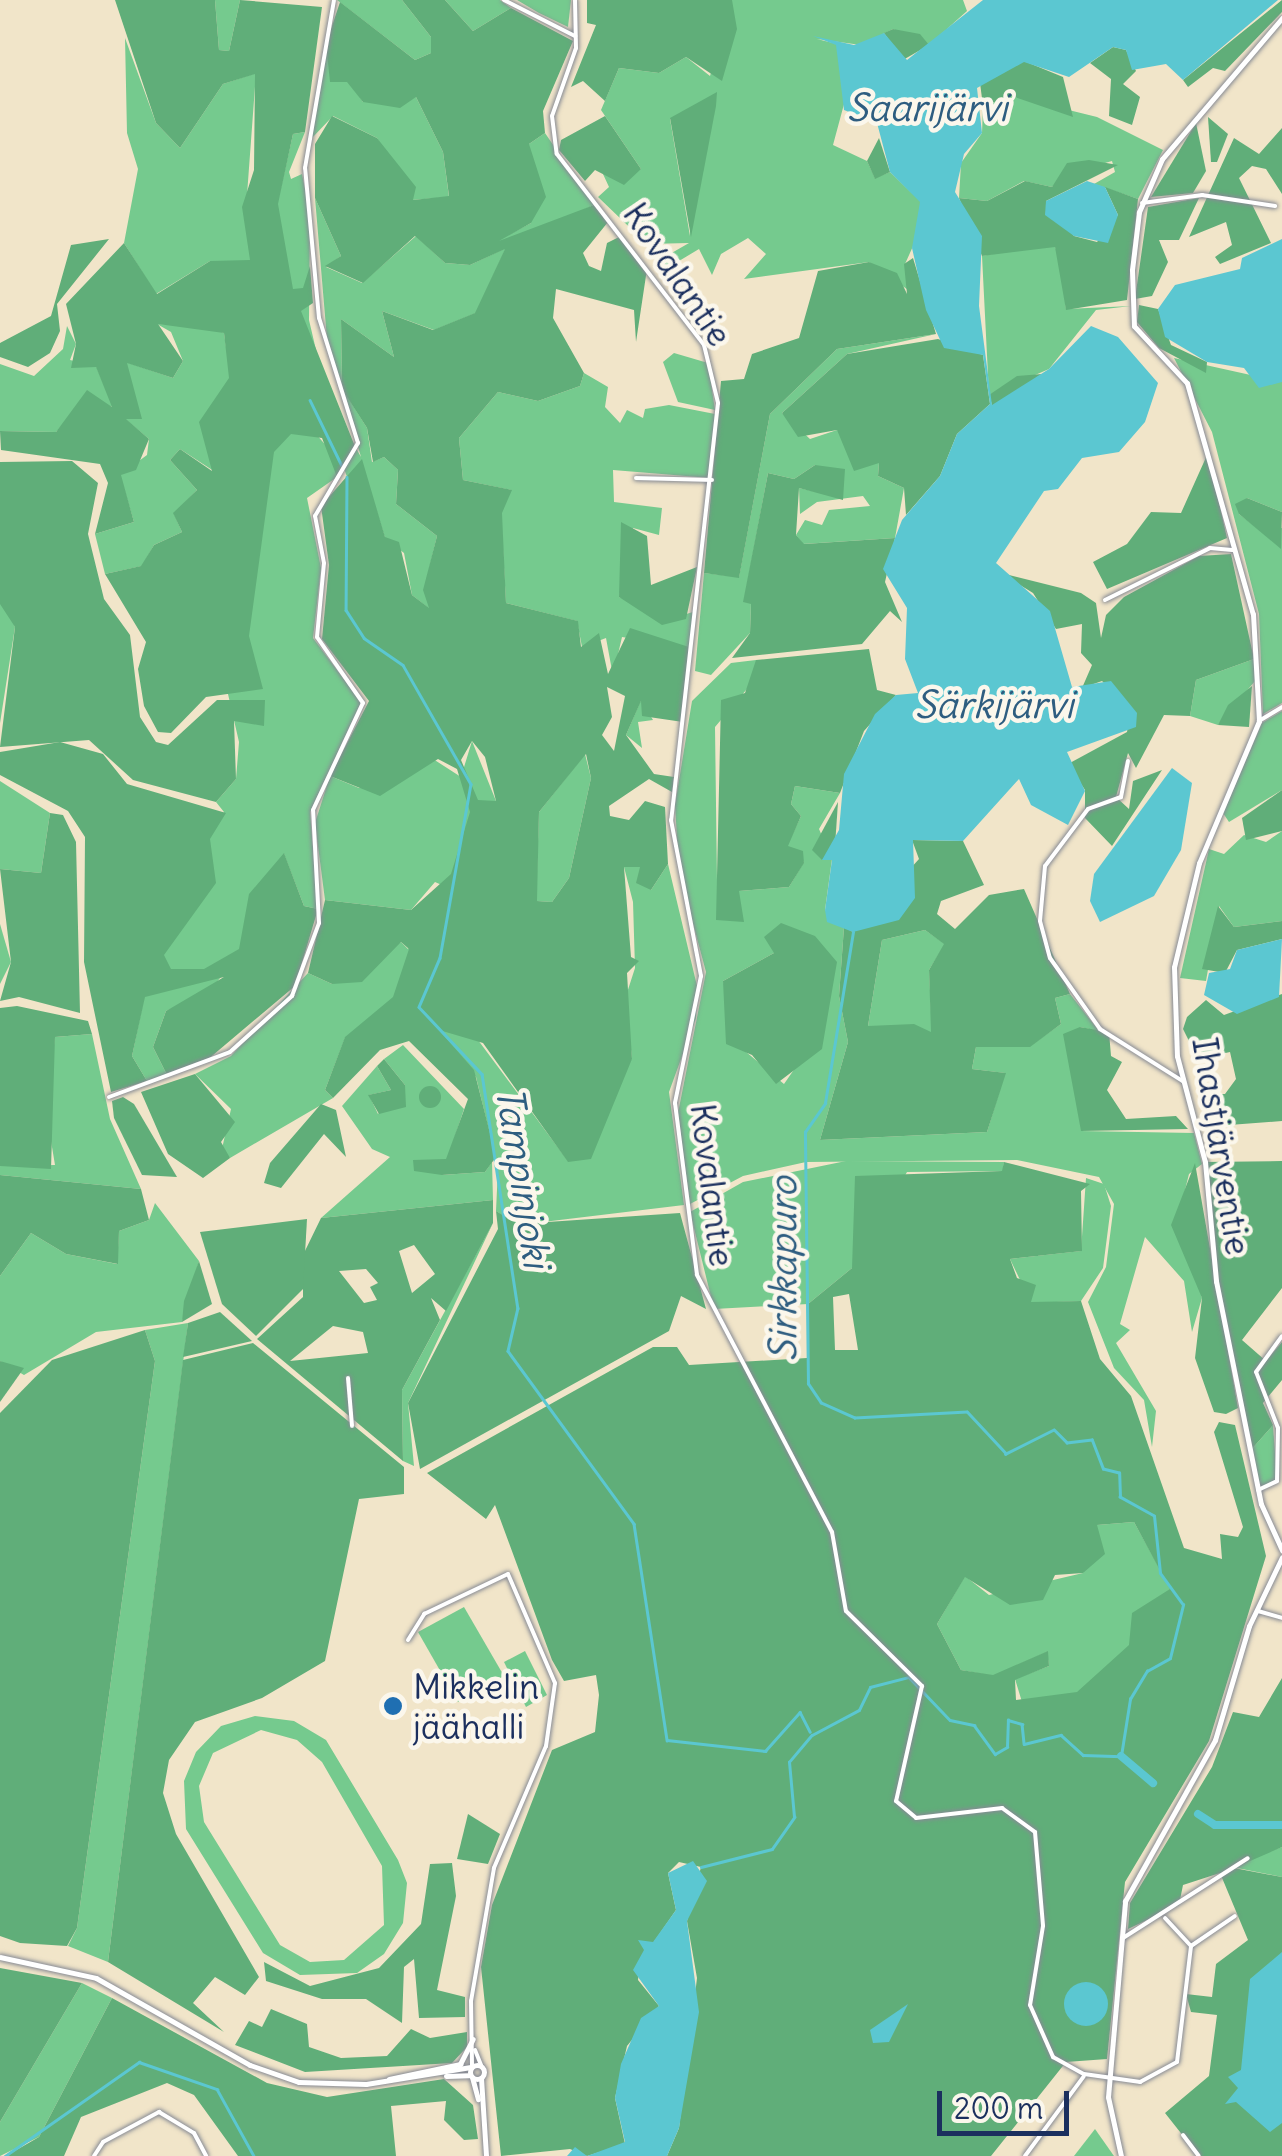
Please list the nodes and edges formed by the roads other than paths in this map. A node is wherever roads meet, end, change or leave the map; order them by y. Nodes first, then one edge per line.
1 (334, 0) edge
2 (504, 0) edge
3 (575, 0) edge
4 (1282, 18) edge
5 (576, 36) junction
6 (1142, 202) junction
7 (1275, 206) dead end
8 (636, 478) dead end
9 (712, 480) junction
10 (1235, 550) junction
11 (1105, 600) dead end
12 (1282, 707) edge
13 (1259, 721) junction
14 (1128, 761) dead end
15 (1184, 1082) junction
16 (109, 1097) dead end
17 (1282, 1336) edge
18 (348, 1378) dead end
19 (352, 1426) dead end
20 (1280, 1426) edge
21 (1280, 1481) edge
22 (1258, 1490) junction
23 (1282, 1554) edge
24 (1255, 1610) junction
25 (1282, 1618) edge
26 (408, 1640) dead end
27 (1248, 1858) dead end
28 (1235, 1916) dead end
29 (1165, 1918) junction
30 (1122, 1938) junction
31 (1191, 1946) junction
32 (0, 1957) edge
33 (473, 2039) junction
34 (474, 2050) junction
35 (482, 2066) junction
36 (471, 2067) junction
37 (1084, 2074) junction
38 (443, 2075) junction
39 (472, 2077) junction
40 (481, 2078) junction
41 (1110, 2078) junction
42 (377, 2083) junction
43 (479, 2102) junction
44 (1182, 2135) dead end
45 (94, 2156) edge
46 (206, 2156) edge
47 (486, 2156) edge
48 (1024, 2156) edge
49 (1120, 2156) edge
50 (1199, 2156) edge

1 - 16 street
2 - 5 street
3 - 5 street, Kovalantie
4 - 6 street, Ihastjärventie
5 - 9 street, Kovalantie
6 - 7 street
6 - 10 street, Ihastjärventie
8 - 9 street
9 - 37 street, Kovalantie
10 - 11 street
10 - 13 street, Ihastjärventie
12 - 13 street
13 - 15 street, Ihastjärventie
14 - 15 street
15 - 22 street, Ihastjärventie
17 - 20 street
18 - 19 street
20 - 21 street
21 - 22 street
22 - 23 street, Ihastjärventie
23 - 24 street
24 - 25 street
24 - 30 street
26 - 33 street
27 - 29 street
28 - 31 street
29 - 30 street
29 - 31 street
30 - 41 street
31 - 41 street, Kovalantie
32 - 42 street
33 - 34 street
33 - 42 street
34 - 35 street
34 - 36 street
35 - 36 street
35 - 40 street
36 - 38 street
36 - 39 street
37 - 41 street, Kovalantie
37 - 48 street
38 - 39 street
38 - 42 street
39 - 40 street
39 - 43 street
40 - 43 street
41 - 49 street
43 - 47 street
44 - 50 street
45 - 46 street

